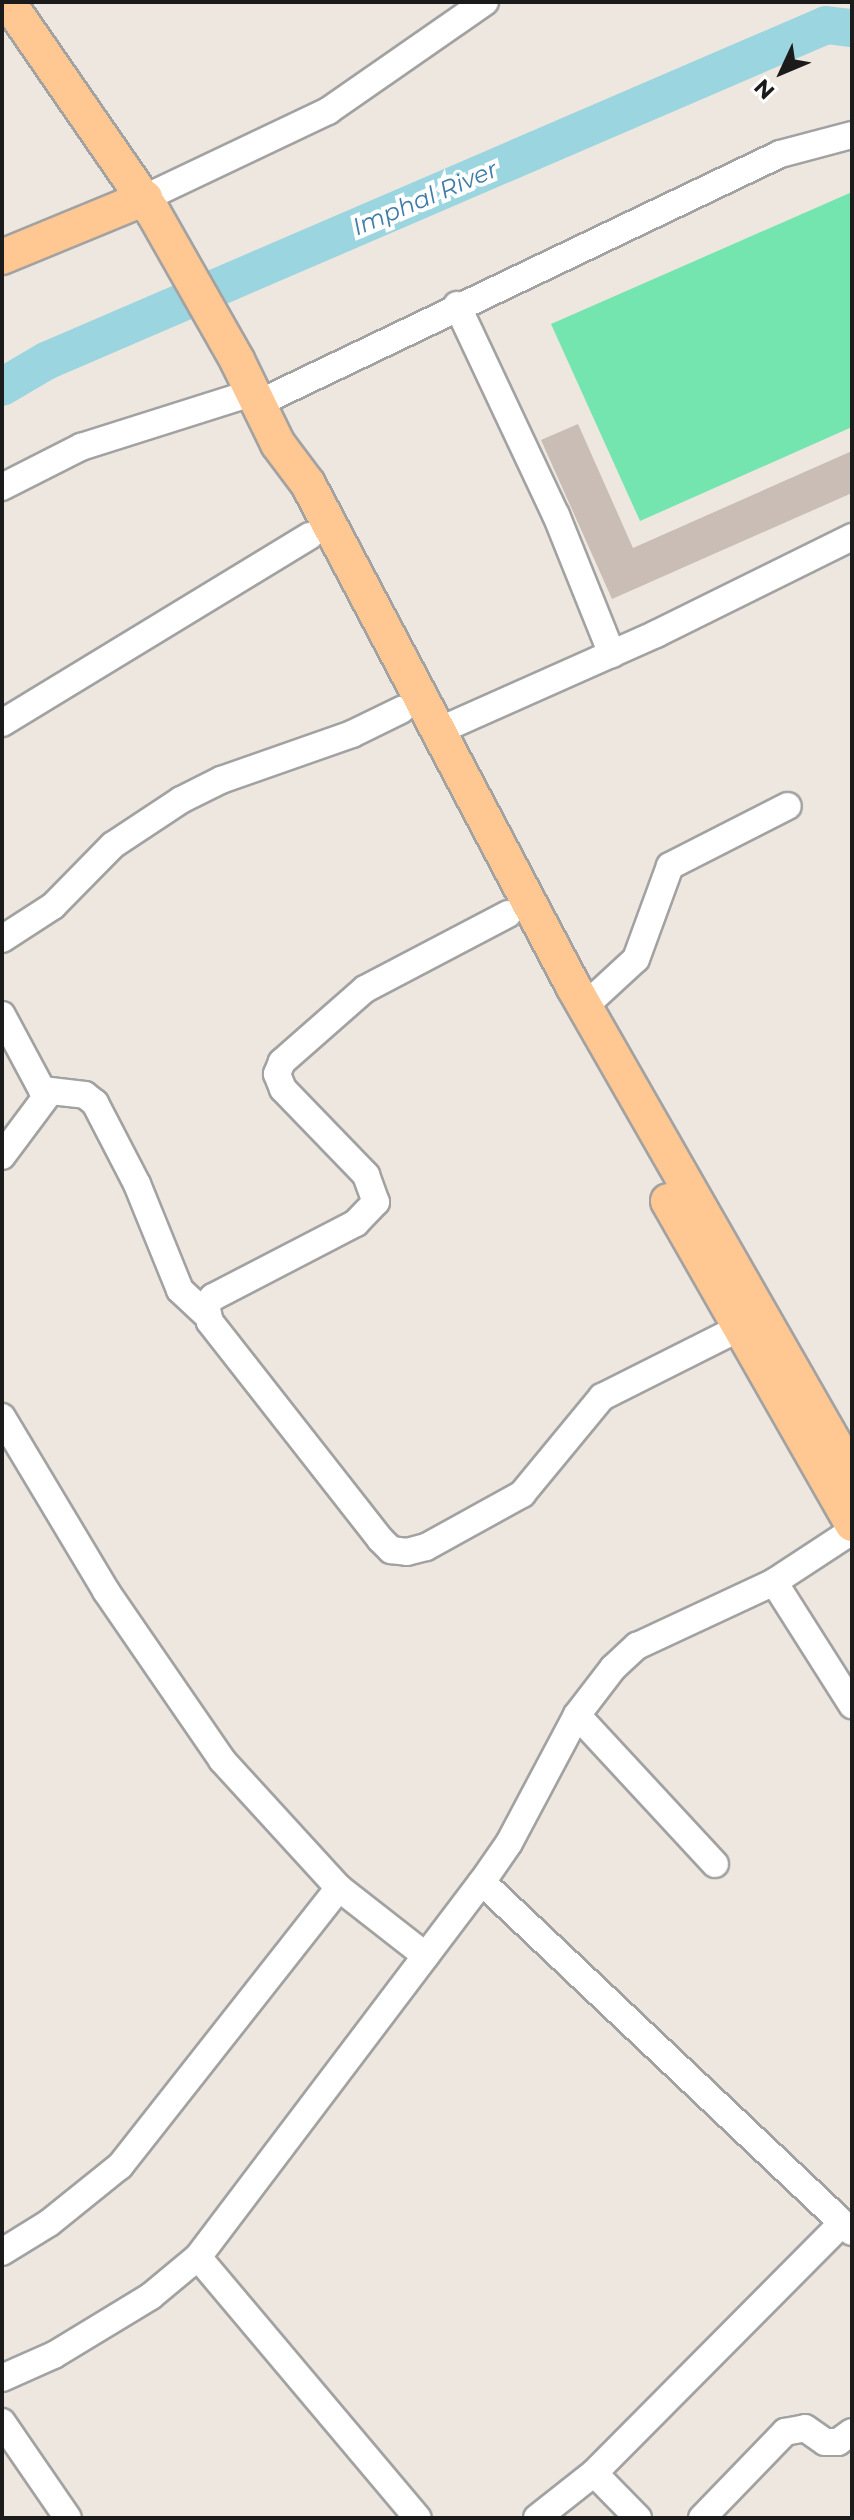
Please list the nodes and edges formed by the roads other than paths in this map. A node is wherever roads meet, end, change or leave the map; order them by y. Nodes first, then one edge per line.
1 (8, 2) edge
2 (485, 2) edge
3 (852, 135) edge
4 (149, 205) junction
5 (2, 257) edge
6 (457, 305) junction
7 (256, 398) junction
8 (278, 444) junction
9 (2, 487) edge
10 (310, 536) junction
11 (852, 537) edge
12 (612, 654) junction
13 (401, 710) junction
14 (2, 723) edge
15 (438, 731) junction
16 (788, 806) dead end
17 (508, 914) junction
18 (2, 939) edge
19 (585, 1006) junction
20 (2, 1015) edge
21 (49, 1093) junction
22 (2, 1156) edge
23 (205, 1313) junction
24 (751, 1322) junction
25 (2, 1417) edge
26 (852, 1474) edge
27 (852, 1524) edge
28 (852, 1531) edge
29 (781, 1578) junction
30 (852, 1705) edge
31 (577, 1715) junction
32 (715, 1864) dead end
33 (482, 1882) junction
34 (359, 1903) junction
35 (426, 1956) junction
36 (847, 2228) edge
37 (2, 2252) edge
38 (198, 2257) junction
39 (2, 2378) edge
40 (2, 2422) edge
41 (852, 2432) edge
42 (594, 2473) junction
43 (68, 2518) edge
44 (418, 2518) edge
45 (537, 2518) edge
46 (638, 2518) edge
47 (702, 2518) edge

1 - 4 main road
2 - 4 street
3 - 6 street
4 - 5 main road
4 - 7 main road
6 - 7 street
6 - 12 street
7 - 8 main road
7 - 9 street
8 - 10 main road
8 - 15 main road
10 - 13 main road
10 - 14 street
11 - 12 street
12 - 15 street
13 - 17 main road
13 - 18 street
15 - 19 main road
16 - 19 street
17 - 23 street
17 - 24 main road
19 - 24 main road
20 - 21 street
21 - 22 street
21 - 23 street
23 - 24 street
24 - 26 main road
24 - 27 main road
25 - 34 street
28 - 29 street
29 - 30 street
29 - 31 street
31 - 32 street
31 - 33 street
33 - 35 street
33 - 36 street
34 - 35 street
34 - 37 street
35 - 38 street
36 - 42 street
38 - 39 street
38 - 44 street
40 - 43 street
41 - 47 street
42 - 45 street
42 - 46 street

